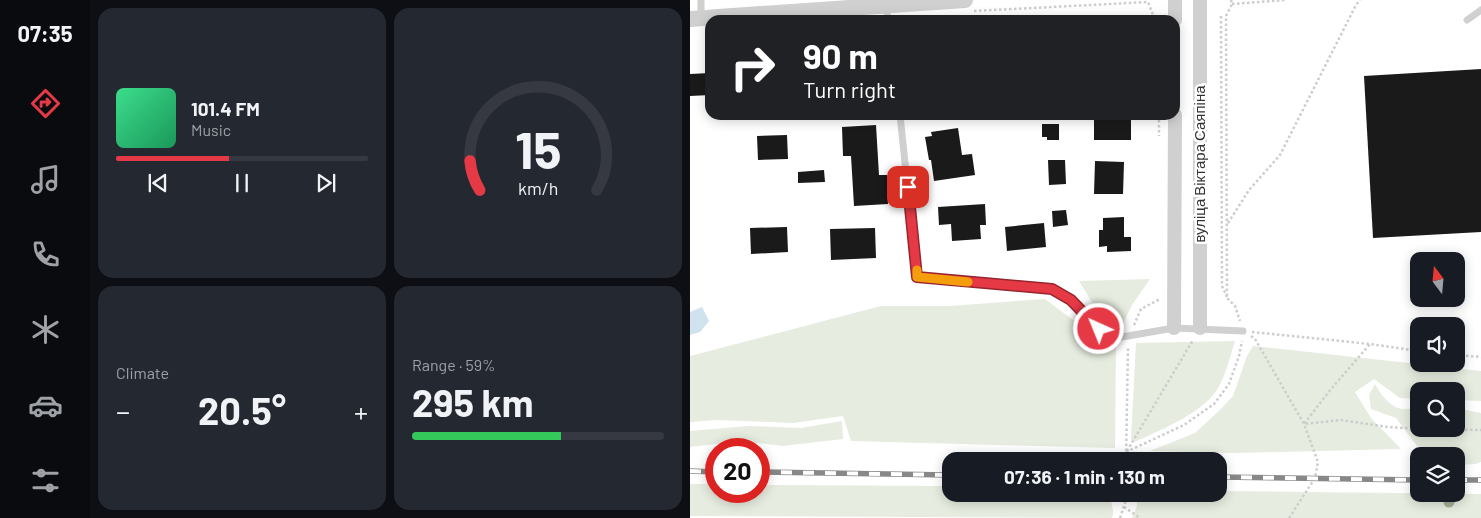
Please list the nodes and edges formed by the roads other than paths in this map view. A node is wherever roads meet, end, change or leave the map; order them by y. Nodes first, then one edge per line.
1 (702, 0) edge
2 (1175, 0) edge
3 (1200, 0) edge
4 (969, 5) edge
5 (1481, 10) edge
6 (887, 13) edge
7 (823, 15) edge
8 (1175, 15) edge
9 (696, 19) edge
10 (1467, 20) dead end
11 (901, 120) edge
12 (1175, 120) edge
13 (1174, 328) junction
14 (1200, 328) junction
15 (1243, 331) road end

1 - 9 lane
2 - 8 street
3 - 14 street, вуліца Віктара Саяпіна
4 - 6 street
5 - 10 lane
6 - 7 street
11 - 13 lane
12 - 13 street, вуліца Віктара Саяпіна
13 - 14 lane
14 - 15 lane

